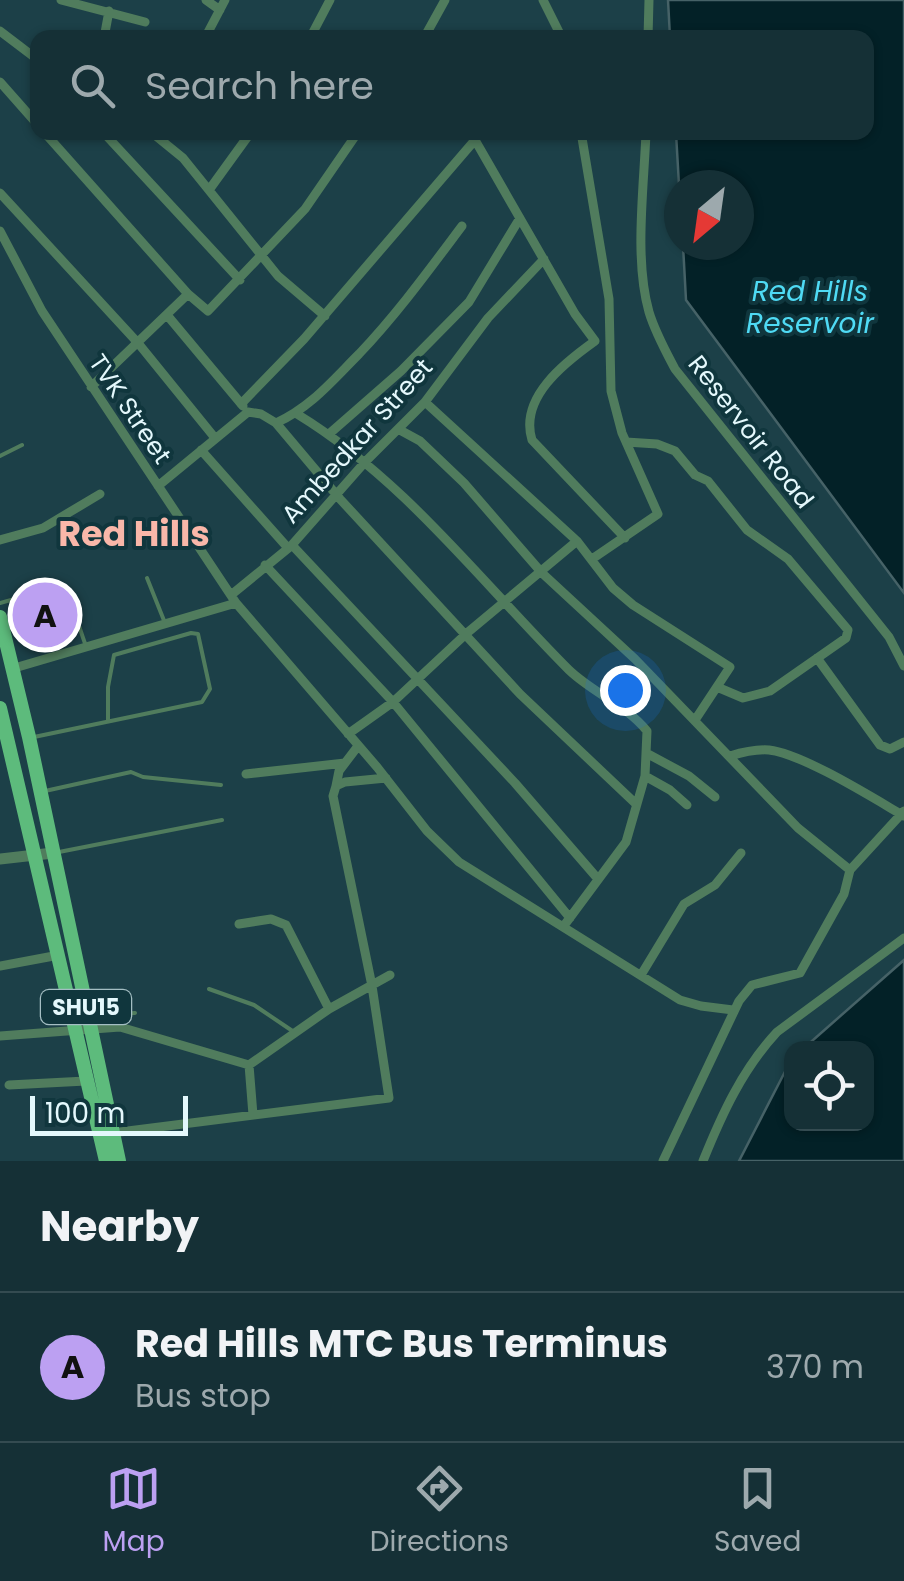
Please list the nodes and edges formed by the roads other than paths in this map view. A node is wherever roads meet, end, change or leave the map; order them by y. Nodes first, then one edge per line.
1 (61, 0) edge
2 (206, 0) edge
3 (330, 0) edge
4 (444, 0) edge
5 (543, 0) edge
6 (649, 0) edge
7 (223, 5) edge
8 (108, 11) junction
9 (144, 22) dead end
10 (105, 30) edge
11 (209, 30) edge
12 (314, 30) edge
13 (428, 30) edge
14 (558, 30) edge
15 (648, 30) edge
16 (0, 31) edge
17 (30, 54) edge
18 (0, 82) edge
19 (30, 116) edge
20 (51, 140) edge
21 (110, 140) edge
22 (161, 140) edge
23 (245, 140) edge
24 (352, 140) edge
25 (582, 140) edge
26 (646, 140) edge
27 (209, 190) junction
28 (0, 193) edge
29 (520, 218) junction
30 (462, 226) dead end
31 (0, 231) edge
32 (12, 255) junction
33 (262, 257) junction
34 (0, 258) edge
35 (544, 259) junction
36 (240, 280) junction
37 (188, 294) junction
38 (167, 315) junction
39 (324, 316) junction
40 (138, 343) junction
41 (91, 388) junction
42 (425, 402) junction
43 (245, 408) junction
44 (296, 414) junction
45 (276, 423) junction
46 (398, 428) junction
47 (330, 434) junction
48 (215, 438) junction
49 (626, 442) junction
50 (22, 445) dead end
51 (202, 450) junction
52 (0, 456) edge
53 (365, 462) junction
54 (158, 486) junction
55 (100, 494) dead end
56 (336, 495) junction
57 (624, 538) junction
58 (0, 540) edge
59 (577, 541) junction
60 (290, 547) junction
61 (592, 559) junction
62 (265, 566) junction
63 (542, 573) junction
64 (147, 578) dead end
65 (233, 599) junction
66 (505, 602) junction
67 (0, 603) edge
68 (0, 617) edge
69 (165, 623) junction
70 (466, 634) junction
71 (86, 646) junction
72 (818, 658) junction
73 (904, 666) edge
74 (11, 669) junction
75 (418, 678) junction
76 (717, 686) junction
77 (393, 702) junction
78 (0, 708) edge
79 (695, 720) junction
80 (108, 721) junction
81 (348, 734) junction
82 (29, 738) junction
83 (904, 742) edge
84 (358, 746) junction
85 (648, 754) junction
86 (730, 756) junction
87 (345, 763) junction
88 (246, 774) dead end
89 (645, 776) junction
90 (386, 778) junction
91 (221, 785) dead end
92 (336, 786) junction
93 (40, 792) junction
94 (715, 797) dead end
95 (635, 803) junction
96 (687, 806) dead end
97 (903, 814) edge
98 (222, 820) dead end
99 (52, 853) junction
100 (741, 853) dead end
101 (34, 856) junction
102 (0, 859) edge
103 (850, 870) junction
104 (598, 880) junction
105 (570, 918) junction
106 (239, 924) dead end
107 (563, 927) junction
108 (904, 938) edge
109 (58, 955) junction
110 (0, 966) edge
111 (641, 974) junction
112 (390, 975) dead end
113 (372, 986) junction
114 (209, 989) dead end
115 (329, 1008) junction
116 (733, 1010) junction
117 (135, 1014) dead end
118 (85, 1024) junction
119 (294, 1032) junction
120 (0, 1036) edge
121 (250, 1064) junction
122 (86, 1082) junction
123 (10, 1085) dead end
124 (253, 1115) junction
125 (106, 1134) junction
126 (106, 1161) edge
127 (119, 1161) edge
128 (664, 1161) edge
129 (703, 1161) edge

1 - 8 street
2 - 7 street
3 - 12 street
4 - 13 street
5 - 14 street
6 - 15 street
7 - 11 street
8 - 9 street
8 - 10 street
16 - 17 street
18 - 19 street
20 - 37 street
21 - 36 street
22 - 27 street
23 - 27 street
24 - 33 street
25 - 49 street
26 - 73 street, Reservoir Road
27 - 33 street
28 - 40 street
29 - 35 street
29 - 39 street
29 - 47 street
30 - 44 street
31 - 32 street, TVK Street
32 - 34 street
32 - 41 street, TVK Street
33 - 36 street
33 - 39 street
35 - 42 street, Ambedkar Street
35 - 57 street
36 - 37 street
37 - 38 street
38 - 40 street
38 - 43 street
39 - 43 street
40 - 41 street
40 - 48 street
41 - 54 street, TVK Street
42 - 46 street, Ambedkar Street
42 - 59 street
43 - 45 street
43 - 48 street
44 - 45 street
44 - 47 street
45 - 56 street
46 - 53 street, Ambedkar Street
46 - 63 street
47 - 53 street
48 - 51 street
49 - 57 street
49 - 72 street
50 - 52 lane
51 - 54 street
51 - 60 street
53 - 56 street, Ambedkar Street
53 - 66 street
54 - 65 street, TVK Street
55 - 58 street
56 - 60 street, Ambedkar Street
56 - 70 street
57 - 61 street
59 - 61 street
59 - 63 street
60 - 62 street, Ambedkar Street
60 - 75 street
61 - 76 street
62 - 65 street, Ambedkar Street
62 - 77 street
63 - 66 street
63 - 79 street
64 - 69 lane
65 - 69 street
65 - 81 street, TVK Street
66 - 70 street
66 - 85 street
67 - 71 lane
68 - 74 main road, SHU15
69 - 71 street
70 - 75 street
70 - 95 street
71 - 74 street
72 - 76 street
72 - 83 street
74 - 82 main road, SHU15
75 - 77 street
75 - 104 street
76 - 79 street
77 - 81 street
77 - 105 street
78 - 101 main road, SHU15
79 - 86 street
80 - 80 lane
80 - 82 lane
81 - 84 street, TVK Street
82 - 93 main road, SHU15
84 - 87 street
84 - 90 street, TVK Street
85 - 89 street
85 - 94 street
86 - 97 street
86 - 103 street
87 - 88 street
87 - 92 street
89 - 95 street
89 - 96 street
90 - 92 street
90 - 107 street, TVK Street
91 - 93 lane
92 - 113 street
93 - 99 main road, SHU15
95 - 104 street
97 - 103 street
98 - 99 lane
99 - 101 street
99 - 118 main road, SHU15
100 - 111 street
101 - 102 street
101 - 109 main road, SHU15
103 - 116 street
104 - 105 street
105 - 107 street
106 - 115 street
107 - 111 street, TVK Street
108 - 129 street
109 - 110 street
109 - 118 main road, SHU15
111 - 116 street, TVK Street
112 - 113 street
113 - 115 street
113 - 124 street
114 - 119 lane
115 - 119 street
116 - 128 street
117 - 118 lane
118 - 120 street
118 - 121 street
118 - 122 main road, SHU15
118 - 125 main road, SHU15
119 - 121 street
121 - 124 street
122 - 123 street
122 - 125 main road, SHU15
124 - 125 street
125 - 126 main road, SHU15
125 - 127 main road, SHU15

